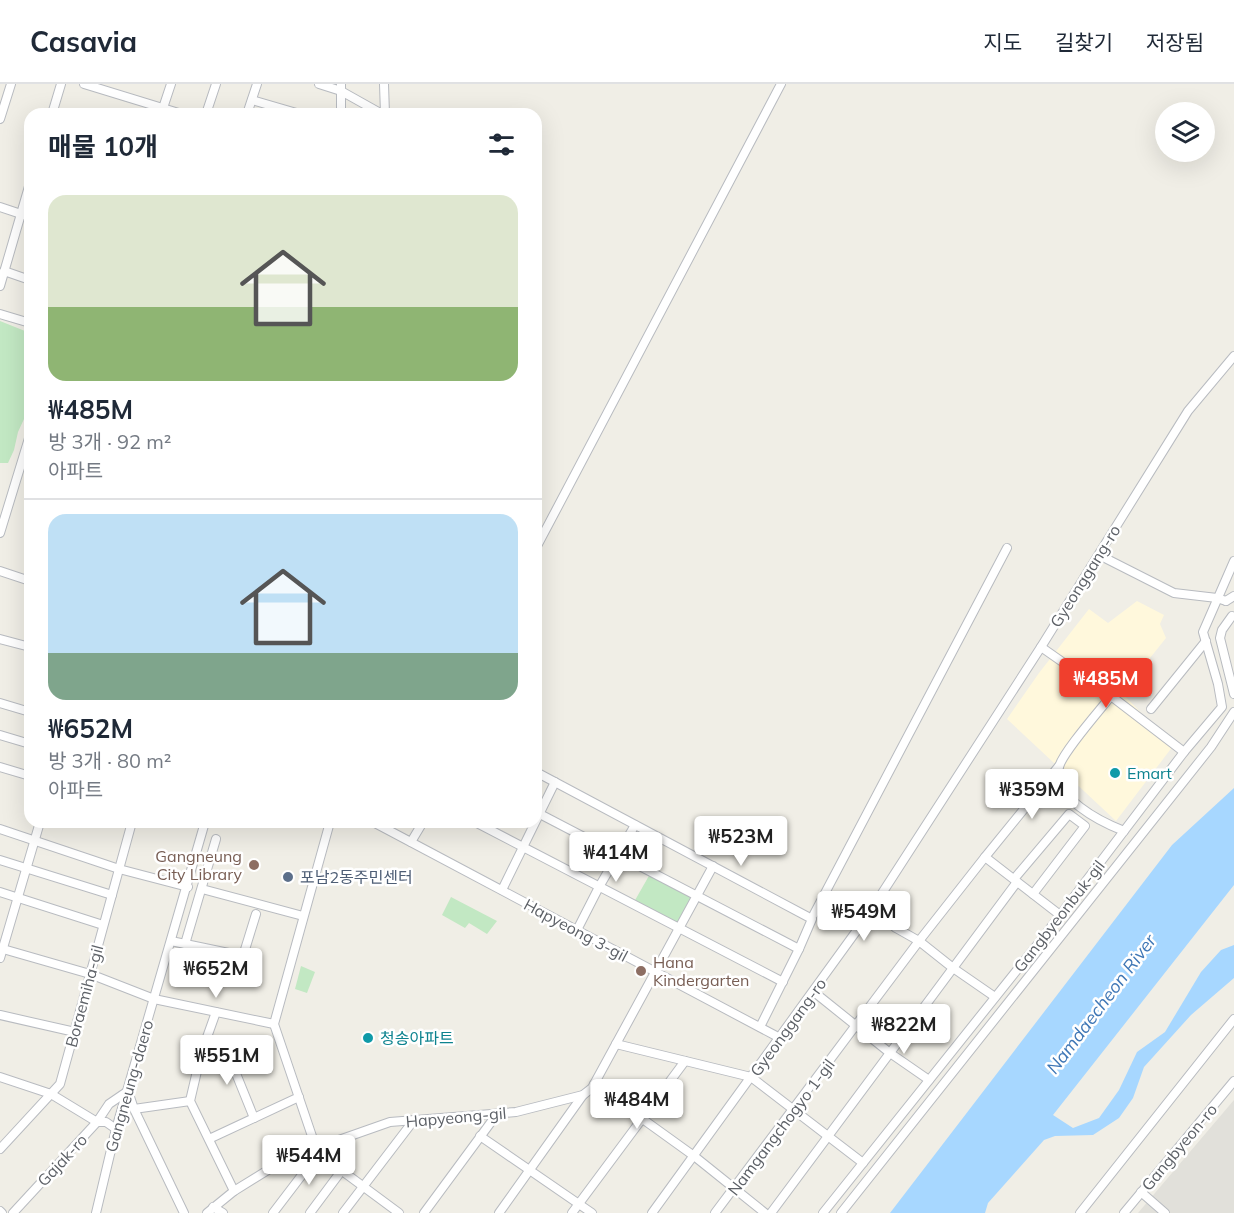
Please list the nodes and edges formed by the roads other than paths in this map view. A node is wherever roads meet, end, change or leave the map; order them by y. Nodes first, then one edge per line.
1 (11, 84) edge
2 (61, 84) edge
3 (84, 84) edge
4 (171, 84) edge
5 (216, 84) edge
6 (257, 84) edge
7 (319, 84) edge
8 (384, 84) edge
9 (781, 84) edge
10 (341, 88) edge
11 (252, 100) junction
12 (54, 108) edge
13 (153, 108) edge
14 (163, 108) edge
15 (208, 108) edge
16 (249, 108) edge
17 (279, 108) edge
18 (341, 108) edge
19 (373, 108) edge
20 (383, 108) edge
21 (0, 119) edge
22 (24, 202) edge
23 (0, 207) edge
24 (20, 214) junction
25 (24, 215) edge
26 (4, 271) junction
27 (24, 278) edge
28 (0, 286) edge
29 (0, 314) edge
30 (24, 321) edge
31 (1234, 356) edge
32 (24, 455) edge
33 (0, 533) edge
34 (542, 537) edge
35 (1007, 548) dead end
36 (1099, 555) junction
37 (1234, 561) edge
38 (0, 571) edge
39 (24, 578) edge
40 (1234, 596) edge
41 (1217, 598) junction
42 (1226, 602) junction
43 (1233, 616) edge
44 (0, 639) edge
45 (1206, 641) junction
46 (24, 645) edge
47 (1041, 647) junction
48 (1234, 694) edge
49 (1111, 696) junction
50 (0, 703) edge
51 (1151, 709) dead end
52 (24, 710) edge
53 (1234, 712) edge
54 (0, 735) edge
55 (24, 742) edge
56 (1184, 752) junction
57 (1059, 766) junction
58 (0, 767) edge
59 (24, 774) edge
60 (542, 775) edge
61 (555, 782) junction
62 (542, 806) edge
63 (542, 815) edge
64 (635, 825) junction
65 (38, 828) edge
66 (130, 828) edge
67 (203, 828) edge
68 (328, 828) edge
69 (384, 828) edge
70 (419, 828) edge
71 (487, 828) edge
72 (531, 828) edge
73 (0, 829) edge
74 (1124, 831) junction
75 (216, 839) dead end
76 (35, 840) junction
77 (411, 842) junction
78 (523, 847) junction
79 (618, 855) junction
80 (985, 858) junction
81 (0, 860) edge
82 (713, 866) junction
83 (28, 869) junction
84 (119, 869) junction
85 (1015, 880) junction
86 (188, 886) junction
87 (599, 886) junction
88 (202, 889) junction
89 (502, 890) junction
90 (0, 892) edge
91 (1033, 894) junction
92 (112, 895) junction
93 (696, 896) junction
94 (19, 898) junction
95 (872, 909) junction
96 (256, 914) dead end
97 (814, 914) dead end
98 (1060, 915) junction
99 (303, 916) junction
100 (103, 925) junction
101 (679, 928) junction
102 (577, 930) junction
103 (171, 941) junction
104 (919, 941) junction
105 (185, 944) junction
106 (3, 949) junction
107 (800, 949) junction
108 (0, 958) edge
109 (953, 968) junction
110 (656, 972) junction
111 (90, 974) junction
112 (783, 982) junction
113 (814, 992) junction
114 (995, 997) junction
115 (154, 999) junction
116 (216, 1012) junction
117 (0, 1015) edge
118 (1234, 1019) edge
119 (274, 1024) junction
120 (856, 1026) junction
121 (760, 1027) junction
122 (75, 1032) junction
123 (780, 1038) junction
124 (616, 1044) junction
125 (228, 1048) dead end
126 (890, 1053) junction
127 (201, 1054) junction
128 (685, 1061) junction
129 (224, 1065) junction
130 (0, 1077) edge
131 (751, 1077) junction
132 (929, 1080) junction
133 (1234, 1081) edge
134 (594, 1084) junction
135 (128, 1090) junction
136 (51, 1094) junction
137 (583, 1095) junction
138 (299, 1097) junction
139 (190, 1101) junction
140 (134, 1109) junction
141 (794, 1110) junction
142 (496, 1113) junction
143 (254, 1118) junction
144 (642, 1118) junction
145 (414, 1120) junction
146 (97, 1122) junction
147 (116, 1128) junction
148 (480, 1136) junction
149 (828, 1137) junction
150 (208, 1139) junction
151 (0, 1149) edge
152 (317, 1150) junction
153 (694, 1156) junction
154 (862, 1163) junction
155 (530, 1169) junction
156 (342, 1170) junction
157 (364, 1186) junction
158 (735, 1189) junction
159 (234, 1191) junction
160 (1141, 1192) junction
161 (578, 1203) junction
162 (210, 1210) edge
163 (13, 1213) edge
164 (96, 1213) edge
165 (184, 1213) edge
166 (223, 1213) edge
167 (273, 1213) edge
168 (310, 1213) edge
169 (343, 1213) edge
170 (399, 1213) edge
171 (424, 1213) edge
172 (499, 1213) edge
173 (572, 1213) edge
174 (592, 1213) edge
175 (652, 1213) edge
176 (715, 1213) edge
177 (765, 1213) edge
178 (771, 1213) edge
179 (823, 1213) edge
180 (841, 1213) edge
181 (1080, 1213) edge
182 (1124, 1213) edge
183 (1165, 1213) edge

1 - 21 street
2 - 12 street
3 - 13 street
4 - 14 street
5 - 15 street
6 - 11 street
7 - 10 street
8 - 20 street
9 - 34 street
10 - 18 street
10 - 19 street
11 - 16 street
11 - 17 street
22 - 24 street
23 - 24 street
24 - 25 street
24 - 26 street
26 - 27 street
26 - 28 street
29 - 30 street
31 - 36 street, Gyeonggang-ro
32 - 33 street
35 - 97 street
36 - 41 street
36 - 47 street, Gyeonggang-ro
37 - 41 street, Gangbyeonbuk-gil
38 - 39 street
40 - 42 street
41 - 42 street
41 - 45 street, Gangbyeonbuk-gil
42 - 43 street
43 - 48 street
44 - 46 street
45 - 51 street
45 - 56 street, Gangbyeonbuk-gil
47 - 49 street
47 - 95 street, Gyeonggang-ro
49 - 56 street
49 - 57 street, Namgangchogyo 1-gil
50 - 52 street
53 - 180 street
54 - 55 street
56 - 74 street, Gangbyeonbuk-gil
57 - 74 street
57 - 80 street, Namgangchogyo 1-gil
58 - 59 street
60 - 61 street
61 - 62 street
61 - 64 street
63 - 79 street
64 - 79 street
64 - 82 street
65 - 76 street
66 - 84 street, Boraemiha-gil
67 - 86 street, Gangneung-daero
68 - 99 street
69 - 77 street, Hapyeong 3-gil
70 - 77 street
71 - 78 street
72 - 78 street
73 - 76 street
74 - 98 street, Gangbyeonbuk-gil
75 - 88 street
76 - 83 street
76 - 84 street
77 - 89 street, Hapyeong 3-gil
78 - 87 street
78 - 89 street
79 - 87 street
79 - 93 street
80 - 85 street
80 - 104 street, Namgangchogyo 1-gil
81 - 83 street
82 - 93 street
82 - 107 street
83 - 92 street
83 - 94 street
84 - 86 street
84 - 92 street, Boraemiha-gil
85 - 91 street
85 - 91 street
85 - 109 street
86 - 103 street, Gangneung-daero
87 - 101 street
87 - 102 street
88 - 99 street
88 - 105 street
89 - 102 street, Hapyeong 3-gil
90 - 94 street
91 - 98 street
92 - 100 street, Boraemiha-gil
93 - 101 street
93 - 107 street
94 - 100 street
94 - 106 street
95 - 104 street
95 - 113 street, Gyeonggang-ro
96 - 105 street
98 - 114 street, Gangbyeonbuk-gil
99 - 119 street
100 - 111 street, Boraemiha-gil
101 - 110 street
101 - 112 street
102 - 110 street, Hapyeong 3-gil
103 - 105 street
103 - 115 street, Gangneung-daero
104 - 109 street
104 - 120 street, Namgangchogyo 1-gil
106 - 108 street
106 - 111 street
107 - 112 street
109 - 114 street
109 - 126 street
110 - 121 street, Hapyeong 3-gil
110 - 124 street
111 - 115 street
111 - 122 street, Boraemiha-gil
112 - 121 street
113 - 120 street
113 - 123 street, Gyeonggang-ro
114 - 132 street, Gangbyeonbuk-gil
115 - 116 street
115 - 135 street, Gangneung-daero
116 - 119 street
116 - 127 street
117 - 122 street
118 - 181 street
119 - 138 street
120 - 126 street
120 - 141 street, Namgangchogyo 1-gil
121 - 123 street, Hapyeong 3-gil
122 - 136 street, Boraemiha-gil
123 - 131 street, Gyeonggang-ro
124 - 128 street
124 - 134 street
125 - 129 street
126 - 132 street
126 - 149 street
127 - 129 street
127 - 139 street
128 - 131 street
128 - 144 street
129 - 143 street
130 - 136 street
131 - 141 street
131 - 153 street, Gyeonggang-ro
132 - 154 street, Gangbyeonbuk-gil
133 - 160 street, Gangbyeon-ro
134 - 137 street
134 - 144 street
135 - 140 street
135 - 146 street
135 - 147 street, Gangneung-daero
136 - 146 street
136 - 151 street, Boraemiha-gil
137 - 142 street, Hapyeong-gil
137 - 155 street
138 - 143 street
138 - 152 street
139 - 140 street
139 - 150 street
140 - 165 street
141 - 149 street
141 - 158 street, Namgangchogyo 1-gil
142 - 145 street, Hapyeong-gil
142 - 148 street
143 - 150 street
144 - 153 street
144 - 161 street
145 - 152 street, Hapyeong-gil
145 - 157 street
146 - 147 street, Gajak-ro
146 - 163 street, Gajak-ro
147 - 164 street, Gangneung-daero
148 - 155 street
148 - 171 street
149 - 154 street
149 - 178 street
150 - 159 street
152 - 156 street
152 - 159 street, Hapyeong-gil
152 - 167 street
153 - 158 street
153 - 175 street, Gyeonggang-ro
154 - 179 street, Gangbyeonbuk-gil
155 - 161 street
155 - 172 street
156 - 157 street
156 - 168 street
157 - 169 street
157 - 170 street
158 - 176 street, Namgangchogyo 1-gil
158 - 177 street
159 - 162 street, Hapyeong-gil
160 - 182 street, Gangbyeon-ro
160 - 183 street
161 - 173 street
161 - 174 street
162 - 166 street

